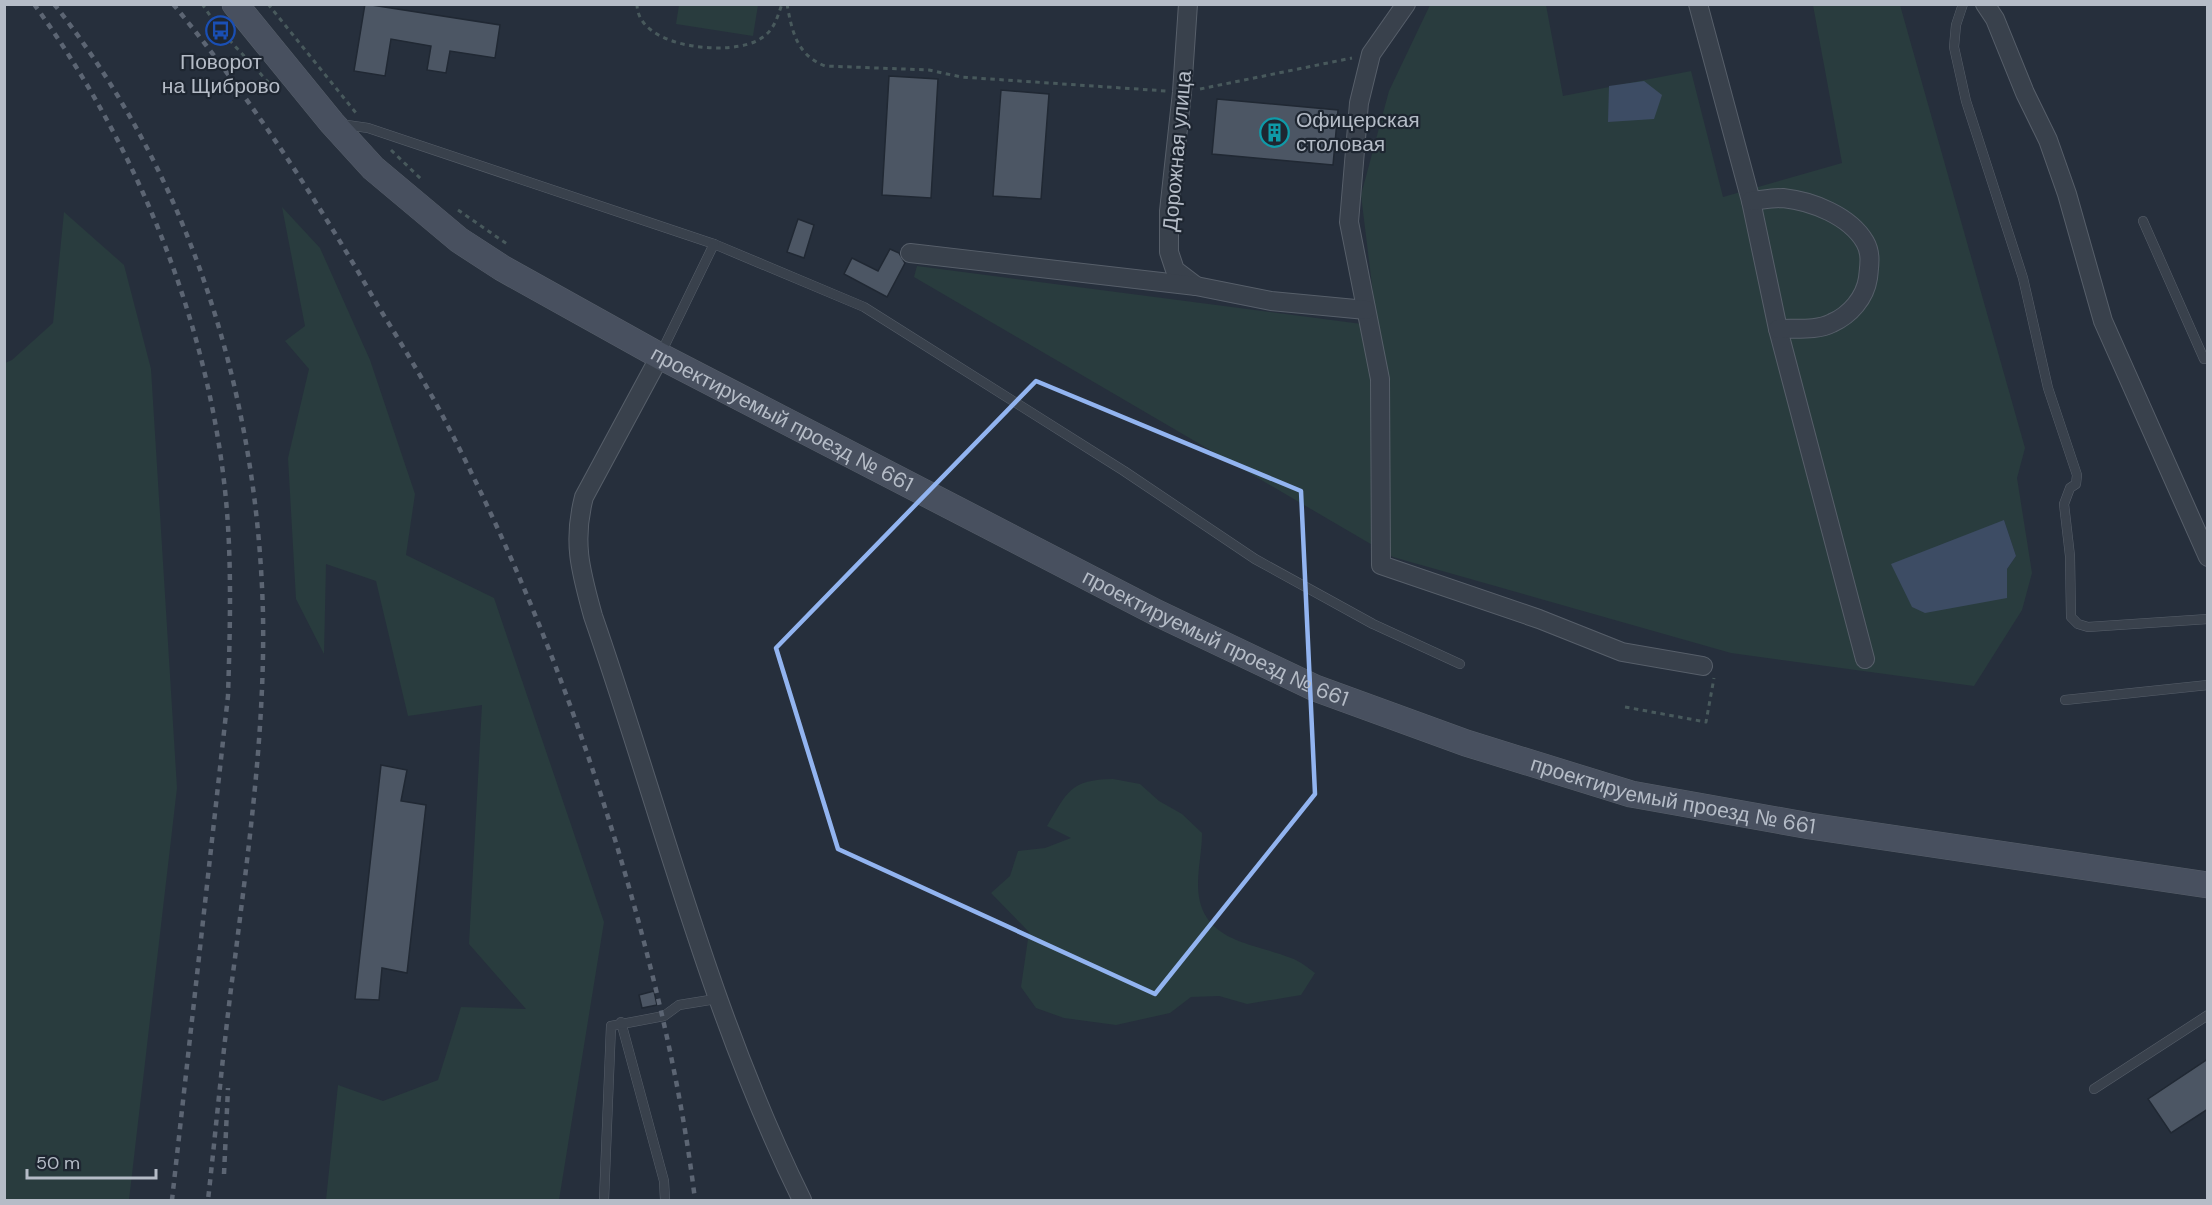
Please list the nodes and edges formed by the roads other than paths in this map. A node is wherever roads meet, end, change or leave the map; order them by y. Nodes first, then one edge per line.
1 (236, 4) edge
2 (1188, 4) edge
3 (1406, 4) edge
4 (1698, 4) edge
5 (1963, 4) edge
6 (1985, 4) edge
7 (332, 123) junction
8 (1751, 201) junction
9 (2143, 221) dead end
10 (714, 244) junction
11 (910, 253) dead end
12 (1196, 286) junction
13 (1366, 310) junction
14 (1778, 329) junction
15 (660, 356) junction
16 (2208, 359) edge
17 (2208, 557) edge
18 (2208, 619) edge
19 (1864, 659) dead end
20 (1460, 664) dead end
21 (1702, 666) road end
22 (2208, 685) edge
23 (2065, 700) dead end
24 (2208, 885) edge
25 (716, 999) junction
26 (2208, 1015) edge
27 (621, 1022) junction
28 (2094, 1089) dead end
29 (604, 1200) edge
30 (665, 1200) edge
31 (802, 1200) edge

1 - 7 main road, проектируемый проезд № 661
2 - 12 street, Дорожная улица
3 - 13 street
4 - 8 street
5 - 18 lane
6 - 17 street
7 - 10 lane
7 - 15 main road, проектируемый проезд № 661
8 - 14 street
8 - 14 street
9 - 16 lane
10 - 15 lane
10 - 20 lane
11 - 12 street
12 - 13 street
13 - 21 street
14 - 19 street
15 - 24 main road, проектируемый проезд № 661
15 - 25 street
22 - 23 lane
25 - 27 lane
25 - 31 street
26 - 28 lane
27 - 29 lane
27 - 30 lane

